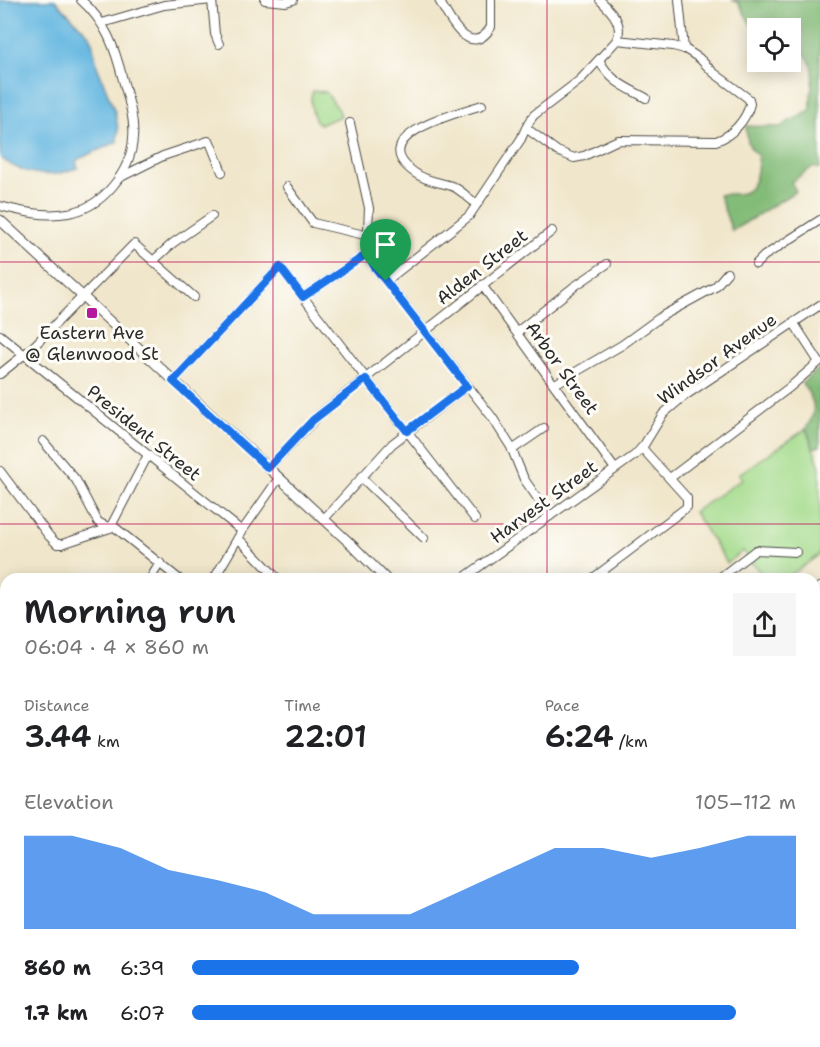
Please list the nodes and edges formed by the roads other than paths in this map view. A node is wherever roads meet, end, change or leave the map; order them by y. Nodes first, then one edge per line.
1 (81, 0) edge
2 (212, 0) edge
3 (265, 0) edge
4 (293, 0) edge
5 (439, 0) edge
6 (491, 0) edge
7 (600, 0) edge
8 (679, 0) edge
9 (102, 23) junction
10 (617, 40) junction
11 (219, 44) dead end
12 (684, 49) junction
13 (599, 60) junction
14 (646, 98) dead end
15 (482, 105) dead end
16 (350, 123) dead end
17 (526, 128) junction
18 (222, 172) dead end
19 (119, 178) junction
20 (287, 187) dead end
21 (477, 204) junction
22 (0, 206) edge
23 (212, 216) dead end
24 (820, 220) edge
25 (2, 227) edge
26 (552, 231) dead end
27 (369, 236) junction
28 (367, 254) junction
29 (153, 261) junction
30 (607, 264) dead end
31 (756, 264) dead end
32 (727, 273) dead end
33 (386, 281) junction
34 (482, 285) junction
35 (82, 297) junction
36 (194, 297) dead end
37 (303, 297) junction
38 (820, 305) edge
39 (793, 322) junction
40 (424, 331) junction
41 (517, 332) junction
42 (0, 335) edge
43 (23, 355) junction
44 (819, 362) edge
45 (0, 374) edge
46 (366, 379) junction
47 (173, 381) junction
48 (555, 384) junction
49 (467, 386) junction
50 (544, 428) dead end
51 (407, 431) junction
52 (43, 441) dead end
53 (642, 448) junction
54 (512, 450) junction
55 (148, 455) junction
56 (268, 468) junction
57 (615, 470) junction
58 (0, 471) edge
59 (361, 477) junction
60 (279, 478) junction
61 (670, 478) junction
62 (550, 516) junction
63 (324, 519) junction
64 (475, 519) dead end
65 (111, 526) junction
66 (240, 535) junction
67 (424, 538) dead end
68 (796, 552) dead end
69 (160, 564) junction
70 (154, 573) edge
71 (171, 573) edge
72 (218, 573) edge
73 (273, 573) edge
74 (380, 573) edge
75 (470, 573) edge
76 (600, 573) edge
77 (726, 573) edge

1 - 9 street
2 - 9 street
2 - 11 street
3 - 4 street
5 - 6 street
7 - 10 street
8 - 12 street
9 - 19 street
10 - 12 street
10 - 13 street
12 - 17 street
13 - 14 street
13 - 17 street
15 - 21 street
16 - 27 street
17 - 21 street
18 - 19 street
19 - 22 street
20 - 27 street
21 - 33 street
23 - 29 street
24 - 31 street
25 - 35 main road
26 - 34 street, Alden Street
27 - 28 street
28 - 33 street
28 - 37 street
29 - 35 street
29 - 36 street
30 - 41 street
32 - 48 street
33 - 40 street
34 - 40 street, Alden Street
34 - 41 street, Arbor Street
35 - 43 street
35 - 47 main road
37 - 46 street
37 - 47 street
38 - 39 street, Windsor Avenue
39 - 44 street
39 - 53 street, Windsor Avenue
40 - 46 street, Alden Street
40 - 49 street
41 - 48 street, Arbor Street
42 - 43 street, President Street
43 - 45 street
43 - 55 street, President Street
44 - 61 street
46 - 51 street
46 - 56 street, Alden Street
47 - 56 main road
48 - 57 street, Arbor Street
49 - 51 street
49 - 54 street
50 - 54 street
51 - 59 street
51 - 64 street
52 - 65 street
53 - 57 street, Harvest Street
53 - 61 street
54 - 62 street
55 - 65 street
55 - 66 street, President Street
56 - 60 main road
57 - 62 street, Harvest Street
58 - 65 street
59 - 63 street
59 - 67 street
60 - 63 main road
60 - 66 street
61 - 76 street
62 - 75 street, Harvest Street
63 - 74 main road
65 - 69 street
66 - 72 street
66 - 73 street, President Street
68 - 77 street
69 - 70 street
69 - 71 street

